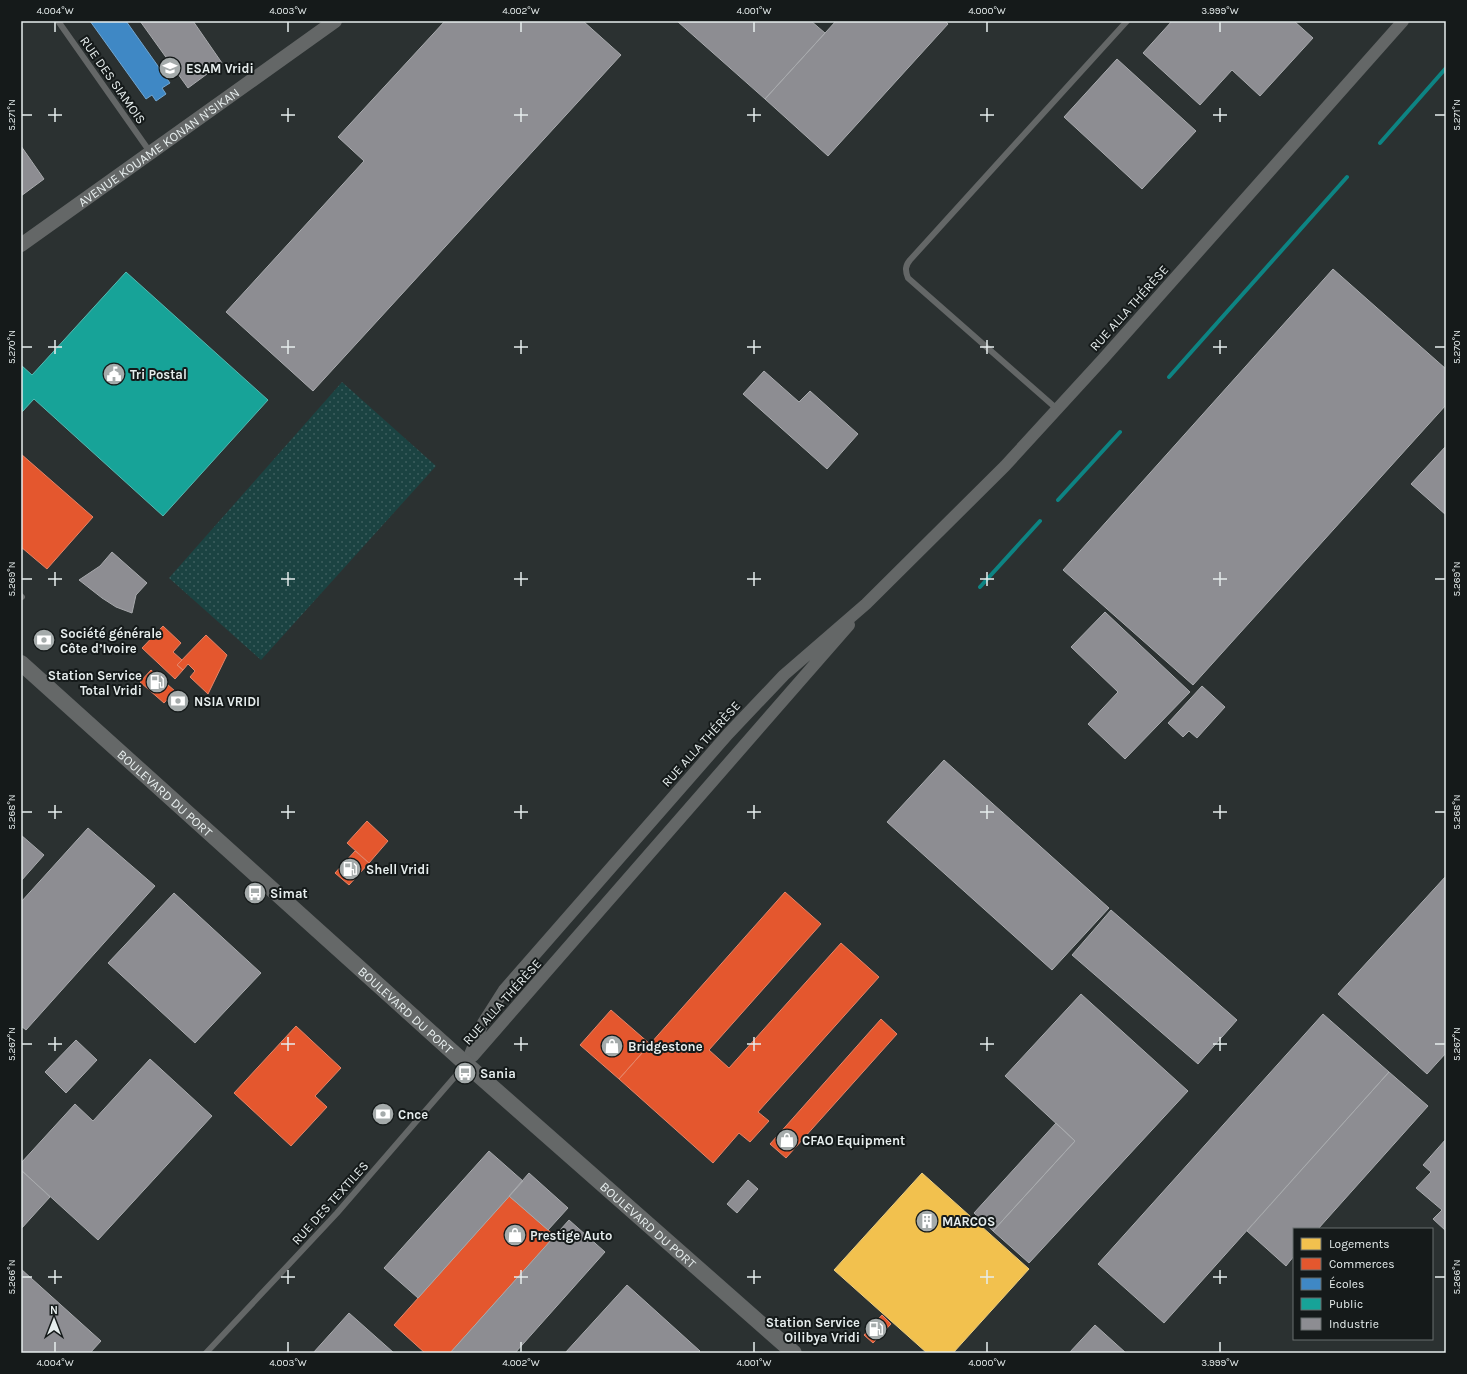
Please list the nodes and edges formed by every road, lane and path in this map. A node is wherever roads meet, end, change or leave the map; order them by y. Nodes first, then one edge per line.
1 (58, 21) edge
2 (335, 21) edge
3 (1127, 21) edge
4 (1403, 21) edge
5 (150, 152) junction
6 (21, 245) edge
7 (1057, 409) junction
8 (866, 604) junction
9 (21, 663) edge
10 (466, 1064) junction
11 (206, 1353) edge
12 (794, 1353) edge

1 - 5 lane, RUE DES SIAMOIS
2 - 5 street, AVENUE KOUAME KONAN N'SIKAN
3 - 7 lane
4 - 7 street, RUE ALLA THÉRÈSE
5 - 6 street, AVENUE KOUAME KONAN N'SIKAN
7 - 8 street, RUE ALLA THÉRÈSE
8 - 10 street, RUE ALLA THÉRÈSE
8 - 10 street, RUE ALLA THÉRÈSE
9 - 10 main road, BOULEVARD DU PORT
10 - 11 lane, RUE DES TEXTILES
10 - 12 main road, BOULEVARD DU PORT

